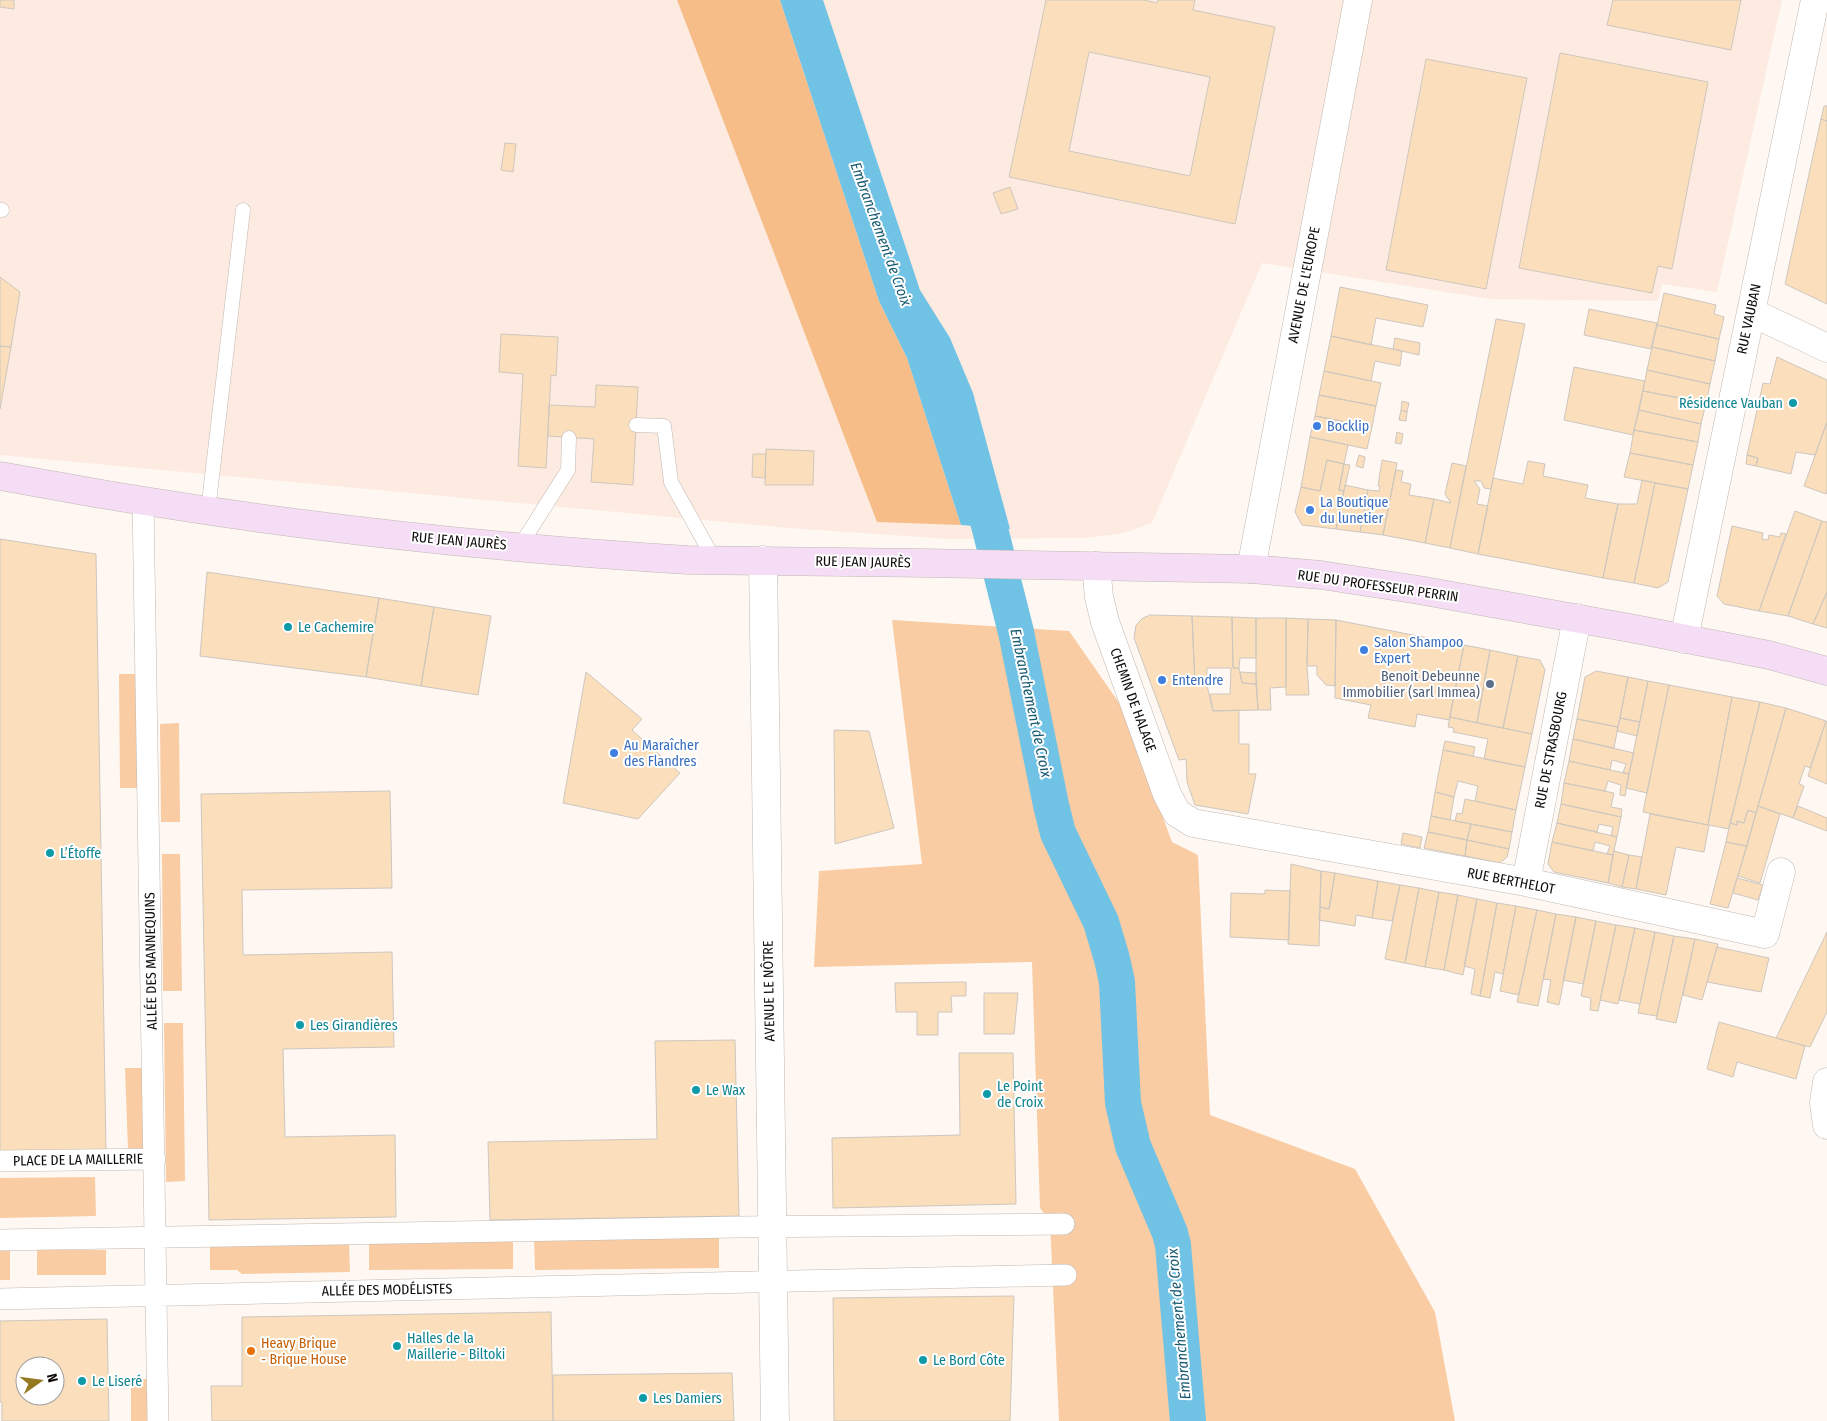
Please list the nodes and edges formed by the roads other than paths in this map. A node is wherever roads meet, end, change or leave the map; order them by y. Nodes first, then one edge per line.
1 (1358, 0) edge
2 (1815, 0) edge
3 (243, 210) dead end
4 (1750, 312) junction
5 (1827, 348) edge
6 (636, 425) dead end
7 (569, 438) dead end
8 (0, 476) edge
9 (143, 501) junction
10 (208, 511) junction
11 (520, 546) junction
12 (764, 560) junction
13 (715, 561) junction
14 (921, 563) joint
15 (1096, 566) junction
16 (1250, 569) junction
17 (1577, 618) junction
18 (1684, 639) junction
19 (1827, 671) edge
20 (1193, 823) joint
21 (1782, 872) dead end
22 (1526, 882) junction
23 (1827, 1082) edge
24 (1827, 1125) edge
25 (155, 1159) junction
26 (0, 1161) edge
27 (1064, 1224) dead end
28 (773, 1227) junction
29 (156, 1237) junction
30 (0, 1240) edge
31 (1066, 1275) dead end
32 (773, 1281) junction
33 (157, 1295) junction
34 (0, 1299) edge
35 (158, 1421) edge
36 (775, 1421) edge

1 - 16 street, AVENUE DE L'EUROPE
2 - 4 street, RUE VAUBAN
3 - 10 lane
4 - 5 street
4 - 18 street, RUE VAUBAN
6 - 13 lane
7 - 11 lane
8 - 9 main road, RUE JEAN JAURÈS
9 - 10 main road, RUE JEAN JAURÈS
9 - 25 street, ALLÉE DES MANNEQUINS
10 - 11 main road, RUE JEAN JAURÈS
11 - 13 main road, RUE JEAN JAURÈS
12 - 13 main road, RUE JEAN JAURÈS
12 - 14 main road, RUE JEAN JAURÈS
12 - 28 street, AVENUE LE NÔTRE
14 - 15 main road, RUE DU PROFESSEUR PERRIN
15 - 16 main road, RUE DU PROFESSEUR PERRIN
15 - 20 street, CHEMIN DE HALAGE
16 - 17 main road, RUE DU PROFESSEUR PERRIN
17 - 18 main road, RUE DU PROFESSEUR PERRIN
17 - 22 street, RUE DE STRASBOURG
18 - 19 main road, RUE DU PROFESSEUR PERRIN
20 - 22 street, RUE BERTHELOT
21 - 22 street, RUE BERTHELOT
23 - 24 street
25 - 26 street, PLACE DE LA MAILLERIE
25 - 29 street, ALLÉE DES MANNEQUINS
27 - 28 street
28 - 29 street
28 - 32 street, AVENUE LE NÔTRE
29 - 30 street
29 - 33 street, ALLÉE DES MANNEQUINS
31 - 32 street, ALLÉE DES MODÉLISTES
32 - 33 street, ALLÉE DES MODÉLISTES
32 - 36 street, AVENUE LE NÔTRE
33 - 34 street, ALLÉE DES MODÉLISTES
33 - 35 street, ALLÉE DES MANNEQUINS

